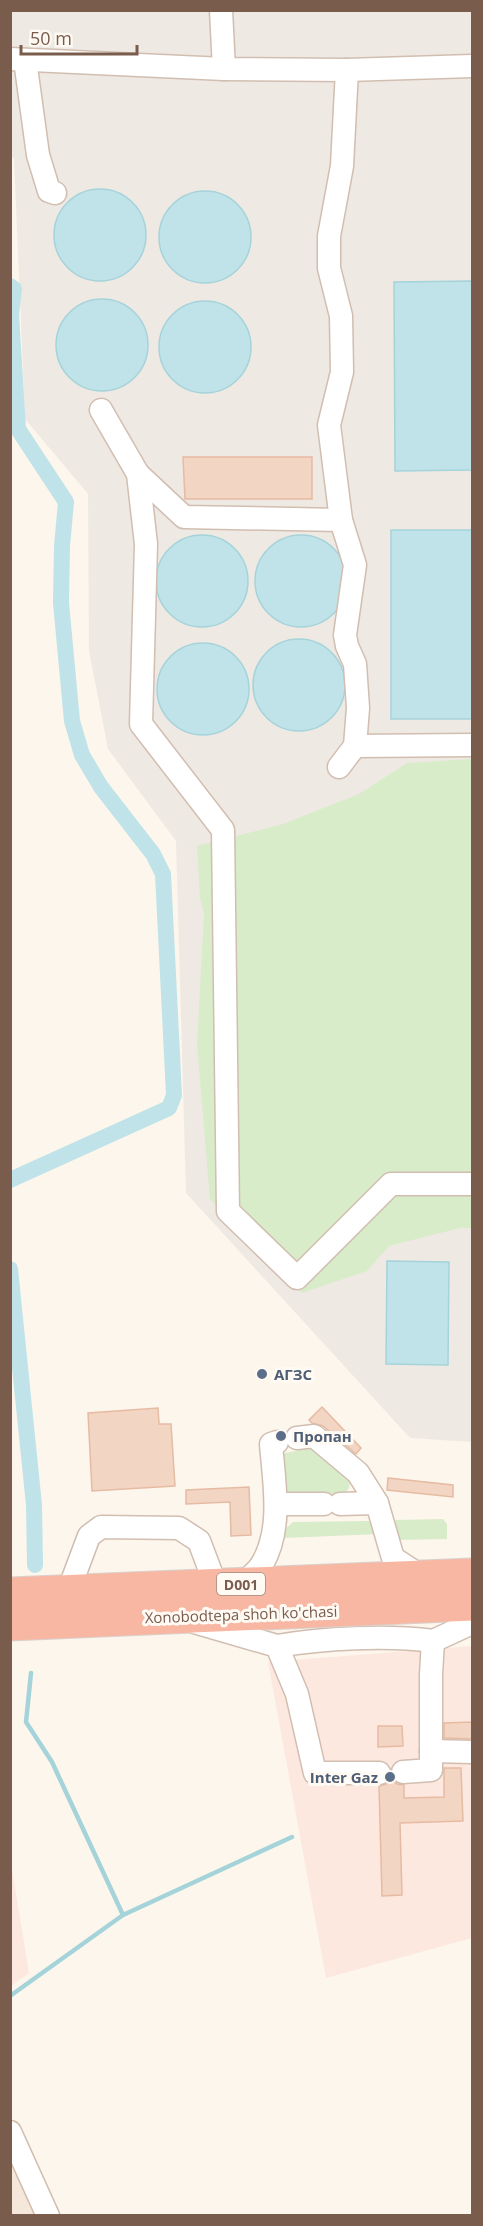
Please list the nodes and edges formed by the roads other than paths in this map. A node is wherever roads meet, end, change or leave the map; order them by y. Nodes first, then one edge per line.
1 (221, 10) edge
2 (18, 60) edge
3 (472, 66) edge
4 (224, 69) junction
5 (347, 70) junction
6 (56, 193) dead end
7 (101, 410) dead end
8 (138, 474) junction
9 (341, 520) junction
10 (472, 745) edge
11 (355, 746) junction
12 (339, 767) dead end
13 (472, 1184) edge
14 (377, 1503) junction
15 (276, 1504) junction
16 (472, 1575) edge
17 (422, 1577) junction
18 (230, 1585) junction
19 (68, 1592) junction
20 (10, 1594) edge
21 (338, 1595) junction
22 (472, 1605) edge
23 (176, 1617) junction
24 (472, 1623) edge
25 (10, 1624) edge
26 (433, 1641) junction
27 (277, 1646) junction
28 (431, 1751) junction
29 (472, 1752) edge
30 (403, 1772) dead end
31 (379, 1773) dead end
32 (10, 2132) edge
33 (48, 2216) edge

1 - 4 street
2 - 4 street
2 - 6 street
3 - 5 street
4 - 5 street
5 - 9 street
7 - 8 street
8 - 9 street
8 - 13 street
9 - 11 street
10 - 11 street
11 - 12 street
14 - 15 street
14 - 15 street
14 - 17 street
15 - 18 street
16 - 17 highway, Xonobodtepa shoh ko'chasi / D001
17 - 21 highway, Xonobodtepa shoh ko'chasi / D001
18 - 19 highway, Xonobodtepa shoh ko'chasi / D001
18 - 19 street
18 - 21 highway, Xonobodtepa shoh ko'chasi / D001
19 - 20 highway, Xonobodtepa shoh ko'chasi / D001
21 - 22 highway, Xonobodtepa shoh ko'chasi / D001
21 - 23 highway, Xonobodtepa shoh ko'chasi / D001
23 - 25 highway, Xonobodtepa shoh ko'chasi / D001
23 - 27 street
24 - 26 street
26 - 27 street
26 - 28 street
27 - 31 street
28 - 29 street
28 - 30 street
32 - 33 street

